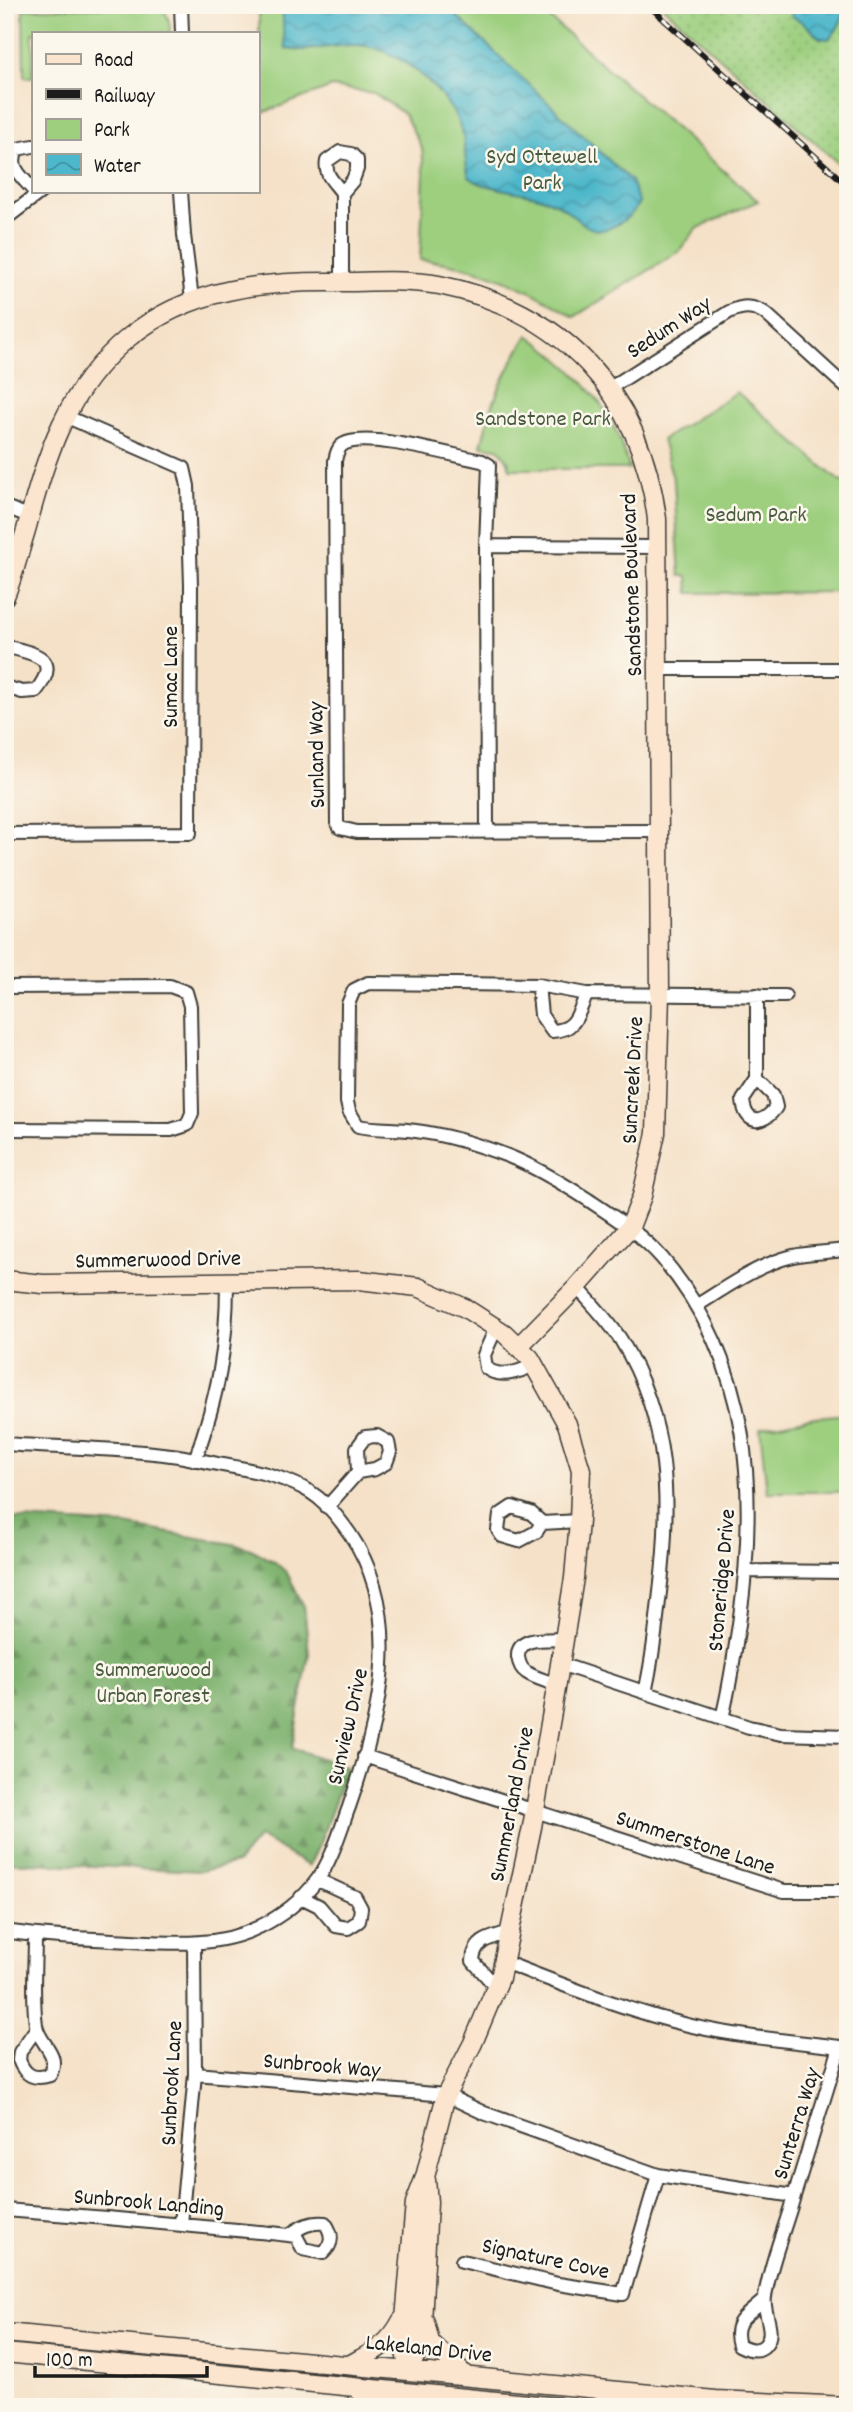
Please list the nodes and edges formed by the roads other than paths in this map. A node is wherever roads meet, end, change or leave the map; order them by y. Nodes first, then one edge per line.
1 (181, 5) edge
2 (182, 32) edge
3 (32, 146) edge
4 (32, 187) edge
5 (37, 192) edge
6 (181, 192) edge
7 (342, 193) dead end
8 (5, 219) edge
9 (342, 282) junction
10 (192, 299) junction
11 (610, 388) junction
12 (848, 389) edge
13 (65, 416) junction
14 (5, 507) edge
15 (29, 516) junction
16 (486, 546) junction
17 (657, 547) junction
18 (5, 596) edge
19 (5, 646) edge
20 (848, 668) edge
21 (659, 669) junction
22 (5, 687) edge
23 (659, 810) joint
24 (487, 831) junction
25 (658, 831) junction
26 (5, 834) edge
27 (538, 985) junction
28 (5, 987) edge
29 (587, 995) junction
30 (660, 995) junction
31 (757, 995) junction
32 (785, 996) dead end
33 (757, 1079) dead end
34 (5, 1129) edge
35 (630, 1227) junction
36 (848, 1249) edge
37 (5, 1280) edge
38 (226, 1281) junction
39 (274, 1281) joint
40 (43, 1283) junction
41 (577, 1287) junction
42 (5, 1288) edge
43 (696, 1306) junction
44 (496, 1328) junction
45 (518, 1347) junction
46 (534, 1365) junction
47 (5, 1444) edge
48 (195, 1460) junction
49 (358, 1472) dead end
50 (327, 1507) junction
51 (579, 1521) junction
52 (542, 1523) dead end
53 (747, 1571) junction
54 (848, 1572) edge
55 (565, 1639) junction
56 (560, 1664) junction
57 (557, 1685) junction
58 (645, 1692) junction
59 (722, 1718) junction
60 (848, 1736) edge
61 (364, 1756) junction
62 (535, 1810) junction
63 (317, 1880) junction
64 (848, 1891) edge
65 (302, 1897) junction
66 (5, 1931) edge
67 (510, 1932) junction
68 (35, 1936) junction
69 (194, 1943) junction
70 (504, 1962) junction
71 (496, 1987) junction
72 (36, 2029) dead end
73 (195, 2074) junction
74 (446, 2095) junction
75 (658, 2175) junction
76 (794, 2196) junction
77 (5, 2210) edge
78 (181, 2224) junction
79 (289, 2235) dead end
80 (462, 2261) dead end
81 (764, 2300) dead end
82 (414, 2314) junction
83 (5, 2333) edge
84 (5, 2353) edge
85 (350, 2364) junction
86 (410, 2370) junction
87 (388, 2376) junction
88 (466, 2376) junction
89 (429, 2386) junction
90 (357, 2388) junction
91 (410, 2402) edge
92 (461, 2402) edge
93 (848, 2406) edge
94 (375, 2407) edge
95 (559, 2407) edge

1 - 2 street
3 - 4 street
5 - 8 street
6 - 10 street
7 - 9 street
9 - 10 street, Sandstone Boulevard
9 - 11 street, Sandstone Boulevard
10 - 13 street, Sandstone Boulevard
11 - 12 street, Sedum Way
11 - 17 street, Sandstone Boulevard
13 - 15 street, Sandstone Boulevard
13 - 26 street, Sumac Lane
14 - 15 street
15 - 18 street, Sandstone Boulevard
16 - 17 street
16 - 24 street
16 - 24 street, Sunland Way
17 - 21 street, Sandstone Boulevard
19 - 22 street
20 - 21 street
21 - 23 street, Sandstone Boulevard
23 - 25 street, Suncreek Drive
24 - 25 street, Sunland Way
25 - 30 street, Suncreek Drive
27 - 29 street
27 - 29 street
27 - 35 street, Stoneridge Drive
28 - 34 street
29 - 30 street
30 - 31 street
30 - 35 street, Suncreek Drive
31 - 32 street
31 - 33 street
35 - 41 street, Suncreek Drive
35 - 43 street, Stoneridge Drive
36 - 43 street
37 - 40 street, Summerwood Drive
38 - 39 street, Summerwood Drive
38 - 40 street, Summerwood Drive
38 - 48 street
39 - 44 street, Summerland Drive
40 - 42 street, Summerwood Drive
41 - 45 street, Suncreek Drive
41 - 58 street
43 - 53 street, Stoneridge Drive
44 - 45 street, Summerland Drive
44 - 46 street
45 - 46 street, Summerland Drive
46 - 51 street, Summerland Drive
47 - 48 street, Sunview Drive
48 - 50 street, Sunview Drive
49 - 50 street
50 - 61 street, Sunview Drive
51 - 52 street
51 - 55 street, Summerland Drive
53 - 54 street
53 - 59 street, Stoneridge Drive
55 - 56 street, Summerland Drive
55 - 57 street
56 - 57 street, Summerland Drive
56 - 58 street
57 - 62 street, Summerland Drive
58 - 59 street
59 - 60 street
61 - 62 street, Summerstone Lane
61 - 63 street, Sunview Drive
62 - 64 street, Summerstone Lane
62 - 67 street, Summerland Drive
63 - 65 street, Sunview Drive
63 - 65 street
65 - 69 street, Sunview Drive
66 - 68 street, Sunview Drive
67 - 70 street, Summerland Drive
67 - 71 street
68 - 69 street, Sunview Drive
68 - 72 street
69 - 73 street, Sunbrook Lane
70 - 71 street, Summerland Drive
70 - 76 street, Sunterra Way
71 - 74 street, Summerland Drive
73 - 74 street, Sunbrook Way
73 - 78 street, Sunbrook Lane
74 - 75 street, Sunterra Way
74 - 82 street, Summerland Drive
75 - 76 street, Sunterra Way
75 - 80 street, Signature Cove
76 - 81 street
77 - 78 street, Sunbrook Landing
78 - 79 street, Sunbrook Landing
82 - 85 street
82 - 86 street, Summerland Drive
82 - 88 street
83 - 85 street, Lakeland Drive
84 - 90 street, Lakeland Drive
85 - 86 street, Lakeland Drive
85 - 87 street
86 - 87 street
86 - 88 street, Lakeland Drive
86 - 89 street
87 - 90 street
87 - 91 street
88 - 89 street
88 - 93 street, Lakeland Drive
89 - 91 street
89 - 92 street
90 - 91 street, Lakeland Drive
90 - 94 street
91 - 92 street, Lakeland Drive
92 - 95 street, Lakeland Drive

